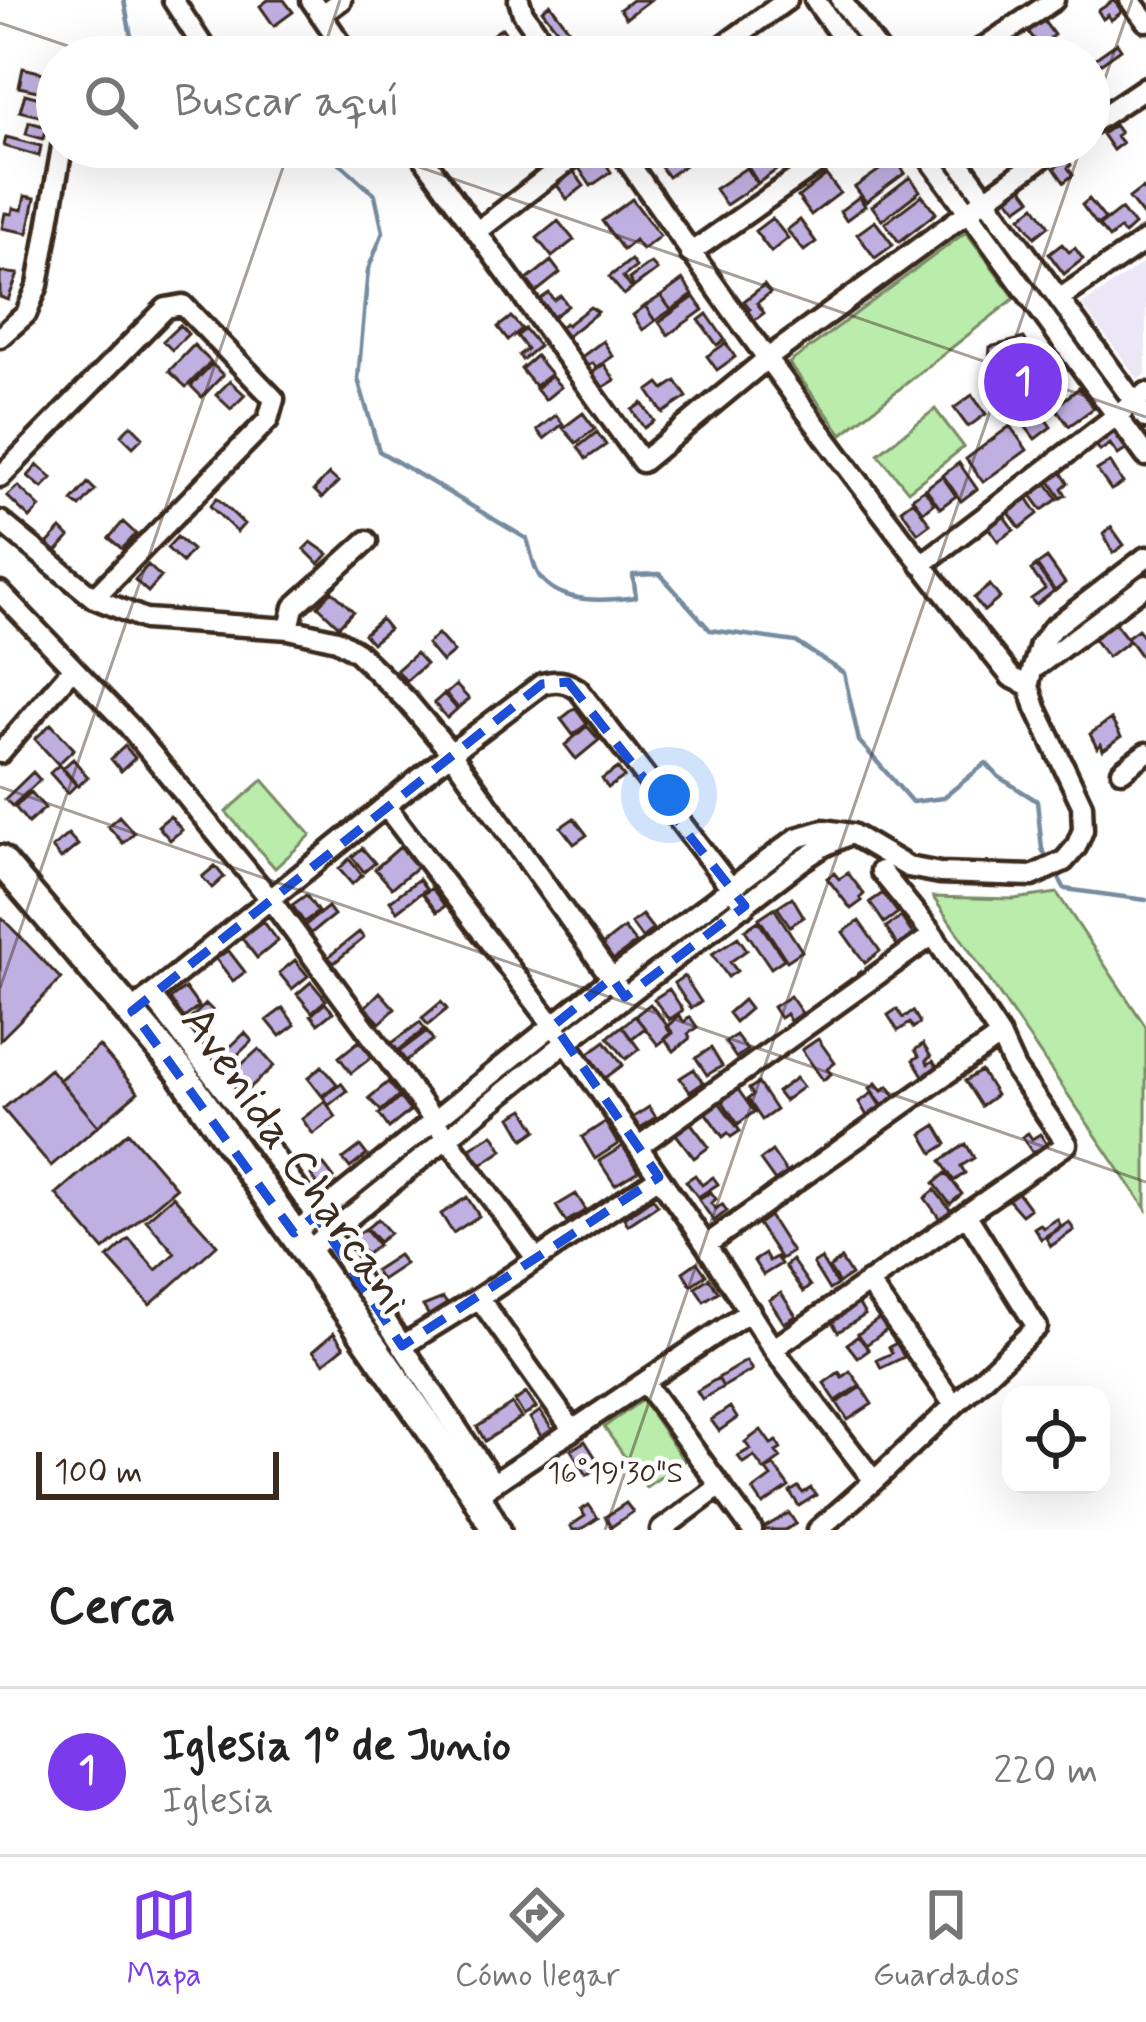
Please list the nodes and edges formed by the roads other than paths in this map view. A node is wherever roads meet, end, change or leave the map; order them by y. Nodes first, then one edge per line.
1 (173, 0) edge
2 (341, 0) edge
3 (518, 0) edge
4 (787, 0) edge
5 (815, 0) edge
6 (841, 0) edge
7 (1054, 0) edge
8 (1130, 0) edge
9 (316, 8) edge
10 (1146, 22) edge
11 (196, 36) edge
12 (335, 36) edge
13 (539, 36) edge
14 (738, 36) edge
15 (841, 36) edge
16 (868, 36) edge
17 (1000, 36) edge
18 (1146, 87) edge
19 (1110, 111) edge
20 (58, 168) edge
21 (432, 168) edge
22 (559, 168) edge
23 (632, 168) edge
24 (811, 168) edge
25 (936, 168) edge
26 (963, 168) edge
27 (1028, 168) edge
28 (986, 199) junction
29 (968, 211) junction
30 (478, 231) junction
31 (1146, 240) edge
32 (690, 253) junction
33 (1059, 299) junction
34 (0, 338) edge
35 (768, 358) junction
36 (1142, 404) edge
37 (1117, 414) junction
38 (1146, 455) edge
39 (0, 477) edge
40 (0, 521) edge
41 (367, 541) dead end
42 (1146, 556) edge
43 (921, 565) junction
44 (1146, 585) edge
45 (0, 592) edge
46 (94, 598) junction
47 (290, 629) junction
48 (73, 668) junction
49 (1031, 678) junction
50 (0, 753) edge
51 (452, 753) junction
52 (1146, 753) edge
53 (1122, 771) dead end
54 (387, 808) junction
55 (851, 834) junction
56 (0, 860) edge
57 (881, 871) dead end
58 (732, 890) junction
59 (271, 899) junction
60 (745, 906) junction
61 (933, 934) junction
62 (612, 978) junction
63 (625, 998) junction
64 (142, 1004) junction
65 (554, 1025) junction
66 (1000, 1036) junction
67 (566, 1042) junction
68 (434, 1120) junction
69 (447, 1138) junction
70 (639, 1145) junction
71 (659, 1177) junction
72 (966, 1214) junction
73 (311, 1233) junction
74 (706, 1244) junction
75 (536, 1257) junction
76 (868, 1282) junction
77 (479, 1298) junction
78 (750, 1311) junction
79 (402, 1346) junction
80 (773, 1349) junction
81 (645, 1383) junction
82 (954, 1405) junction
83 (572, 1429) junction
84 (874, 1481) junction
85 (719, 1486) junction
86 (484, 1489) junction
87 (496, 1530) edge
88 (661, 1530) edge
89 (752, 1530) edge
90 (818, 1530) edge

1 - 11 street
2 - 9 street
3 - 13 street
4 - 14 street
5 - 15 street
6 - 16 street
7 - 17 street
8 - 10 street
9 - 12 street
18 - 19 street
20 - 34 street
21 - 30 street
22 - 30 street
23 - 32 street
24 - 32 street
25 - 29 street
26 - 28 street
27 - 28 street
28 - 29 street
28 - 33 street
29 - 35 street
29 - 37 street
30 - 35 street
31 - 33 street
32 - 35 street
33 - 36 street
35 - 43 street
36 - 37 street
37 - 38 street
37 - 43 street
39 - 46 street
40 - 46 street
41 - 47 street
42 - 49 street
43 - 49 street
44 - 49 street
45 - 48 street
46 - 47 street
47 - 51 street
48 - 50 street
48 - 59 street
49 - 55 street
51 - 54 street
51 - 58 street
51 - 62 street
52 - 53 street
54 - 59 street
54 - 65 street
55 - 58 street
55 - 60 street
56 - 64 main road, Avenida Charcani
57 - 61 street
58 - 60 street
58 - 62 street
59 - 64 street
59 - 68 street
60 - 63 street
61 - 66 street
61 - 70 street
62 - 63 street
62 - 65 street
63 - 67 street
64 - 73 main road, Avenida Charcani
65 - 67 street
65 - 68 street
66 - 72 street
66 - 74 street
67 - 69 street
67 - 70 street
68 - 69 street
68 - 73 street
69 - 73 street
69 - 75 street
70 - 71 street
71 - 74 street
71 - 75 street
72 - 76 street
72 - 82 street
73 - 79 street
73 - 86 main road, Avenida Charcani
74 - 78 street
75 - 77 street
76 - 80 street
76 - 82 street
77 - 79 street
77 - 83 street
78 - 80 street
78 - 81 street
79 - 86 street
80 - 84 street
81 - 83 street
81 - 85 street
82 - 84 street
83 - 86 street
84 - 90 street
85 - 88 street
85 - 89 street
86 - 87 main road, Avenida Charcani

